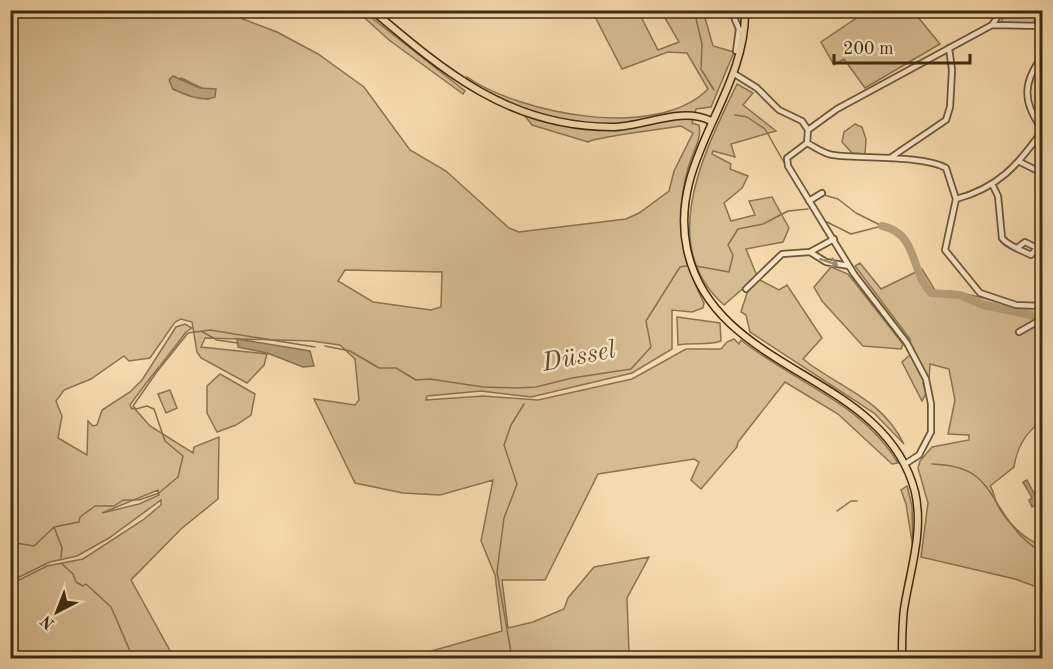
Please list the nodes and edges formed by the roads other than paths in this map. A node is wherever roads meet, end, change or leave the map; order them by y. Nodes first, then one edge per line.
1 (372, 10) edge
2 (731, 10) edge
3 (745, 10) edge
4 (1002, 10) edge
5 (992, 25) junction
6 (1041, 26) edge
7 (1042, 34) edge
8 (949, 48) junction
9 (736, 51) dead end
10 (1042, 57) edge
11 (733, 73) junction
12 (711, 121) junction
13 (808, 130) junction
14 (1042, 130) edge
15 (807, 143) junction
16 (890, 159) junction
17 (1020, 162) junction
18 (1042, 173) edge
19 (992, 184) junction
20 (822, 193) dead end
21 (956, 199) junction
22 (809, 201) junction
23 (834, 239) junction
24 (1017, 248) dead end
25 (810, 252) junction
26 (849, 266) junction
27 (746, 289) dead end
28 (1042, 306) edge
29 (1042, 319) edge
30 (1019, 332) dead end
31 (905, 464) junction
32 (902, 658) edge

1 - 12 main road
2 - 9 street
3 - 11 main road
4 - 5 street
5 - 6 street
5 - 8 street
6 - 7 street
8 - 13 street
8 - 16 street
10 - 14 street
11 - 12 main road
11 - 13 street
12 - 31 main road
13 - 15 street
14 - 17 street
15 - 16 street
15 - 22 street
16 - 21 street
17 - 18 street
17 - 19 street
19 - 21 street
19 - 24 street
20 - 22 street
21 - 28 street
22 - 23 street
23 - 25 street
23 - 26 street
25 -> 26 street
25 - 27 street
26 - 31 street
29 - 30 street
31 - 32 main road

